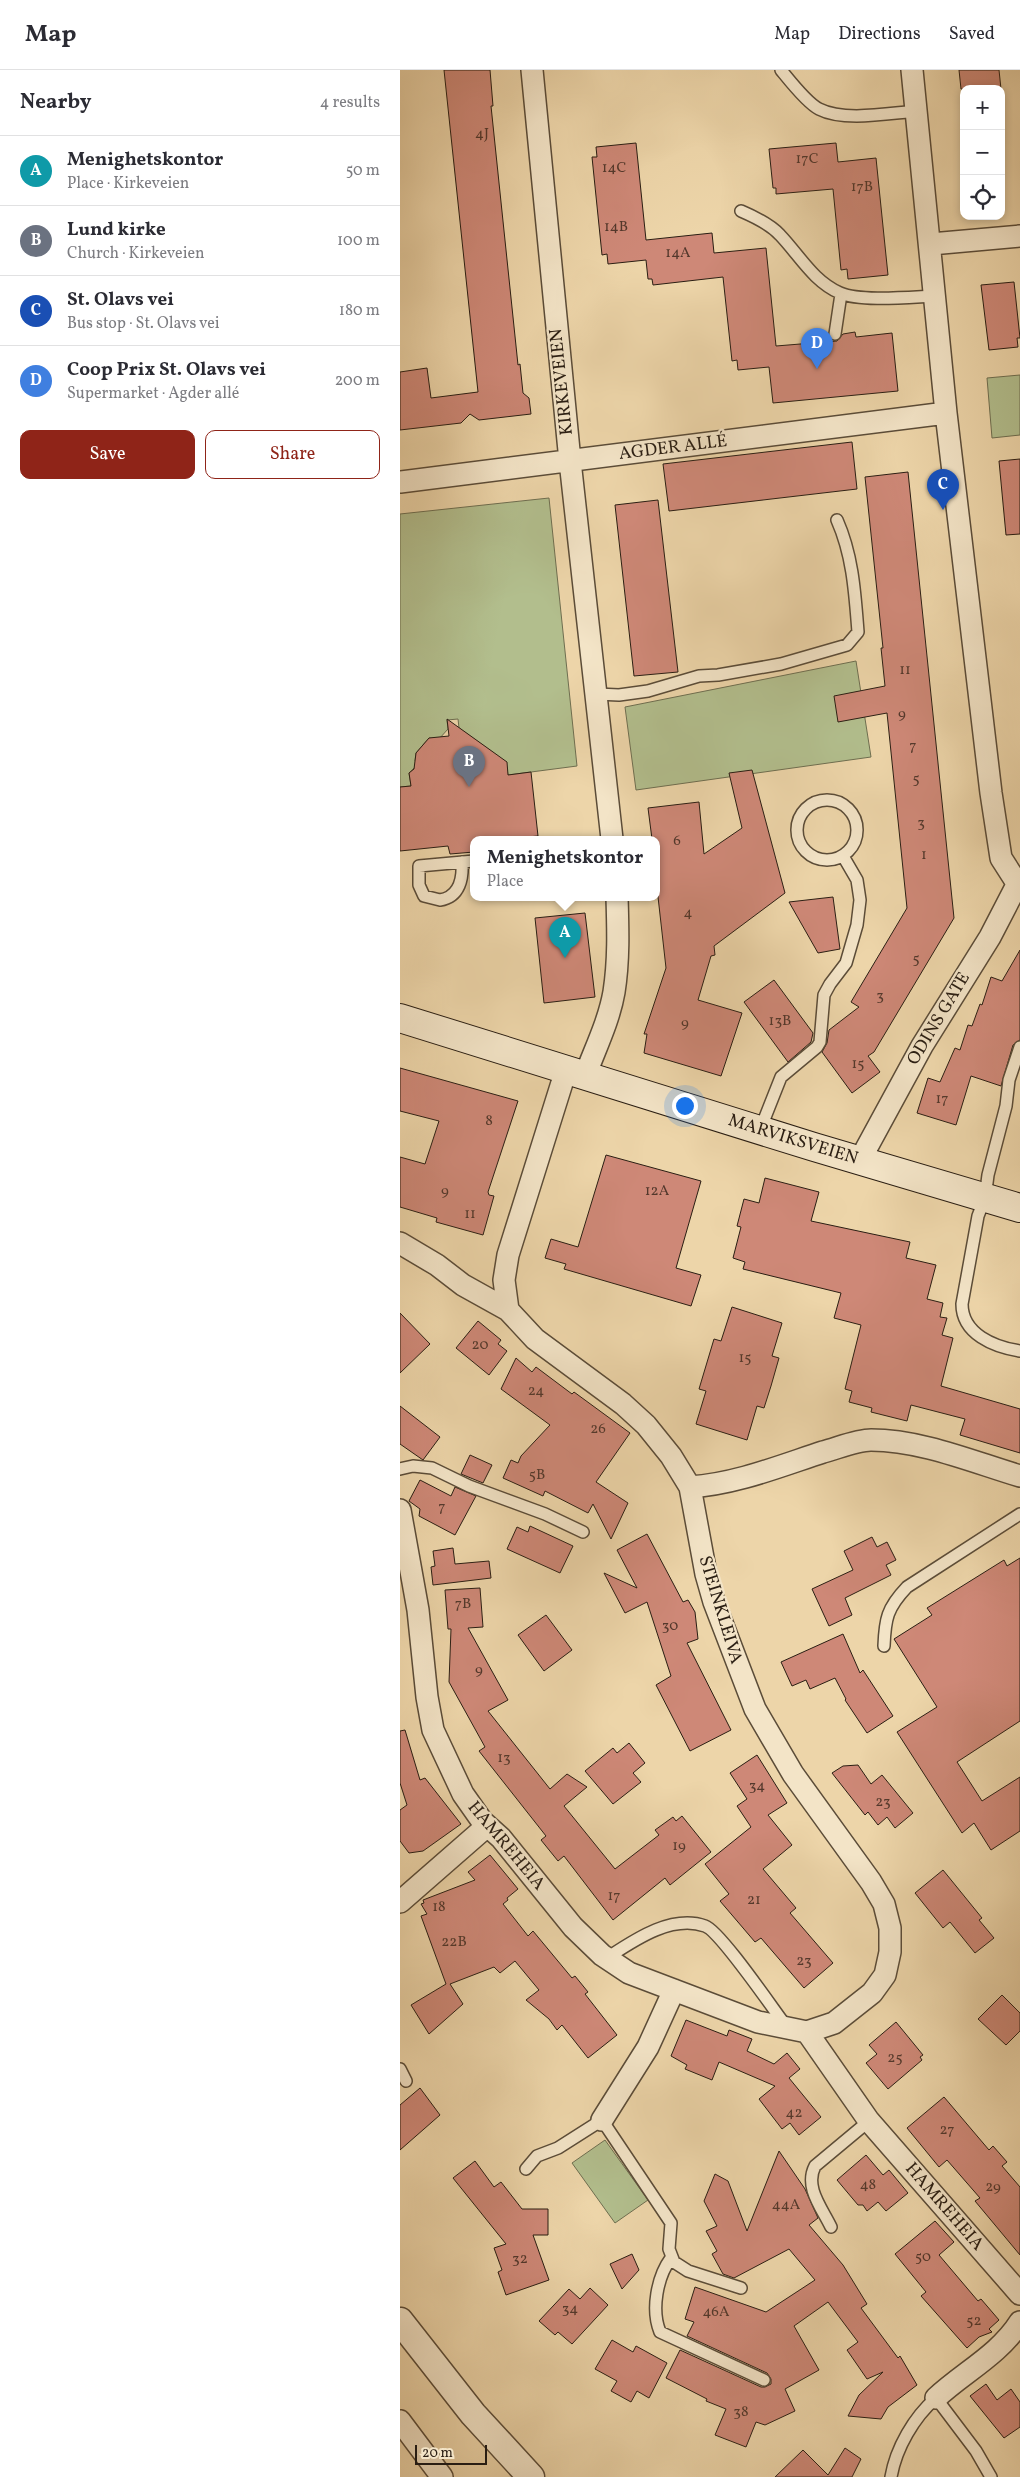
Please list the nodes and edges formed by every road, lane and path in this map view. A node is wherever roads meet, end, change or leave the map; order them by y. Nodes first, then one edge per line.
1 (532, 70) edge
2 (781, 70) edge
3 (912, 70) edge
4 (917, 111) junction
5 (741, 211) dead end
6 (1020, 236) edge
7 (931, 244) junction
8 (841, 294) junction
9 (936, 296) junction
10 (836, 334) dead end
11 (946, 414) junction
12 (570, 462) junction
13 (400, 482) edge
14 (837, 520) dead end
15 (597, 694) junction
16 (612, 836) edge
17 (843, 856) junction
18 (470, 861) edge
19 (462, 862) dead end
20 (1019, 882) edge
21 (617, 901) edge
22 (400, 1018) edge
23 (1020, 1047) edge
24 (575, 1073) junction
25 (760, 1130) junction
26 (860, 1160) junction
27 (985, 1198) junction
28 (1020, 1208) edge
29 (400, 1243) edge
30 (508, 1310) junction
31 (1020, 1351) edge
32 (400, 1468) edge
33 (1020, 1476) edge
34 (690, 1487) junction
35 (400, 1510) edge
36 (1020, 1514) edge
37 (582, 1532) dead end
38 (884, 1646) dead end
39 (487, 1826) junction
40 (400, 1902) edge
41 (607, 1958) junction
42 (674, 1990) junction
43 (787, 2028) junction
44 (808, 2032) junction
45 (400, 2069) edge
46 (406, 2081) dead end
47 (602, 2120) junction
48 (869, 2121) junction
49 (526, 2169) dead end
50 (831, 2227) dead end
51 (671, 2258) junction
52 (741, 2288) dead end
53 (1020, 2294) edge
54 (400, 2321) edge
55 (1020, 2322) edge
56 (764, 2380) dead end
57 (936, 2398) junction
58 (400, 2421) edge
59 (442, 2477) edge
60 (531, 2477) edge
61 (892, 2477) edge
62 (990, 2477) edge

1 - 12 street, KIRKEVEIEN
2 - 4 lane
3 - 4 street
4 - 7 street
5 - 8 lane
6 - 7 street
7 - 9 street
8 - 9 lane
8 - 10 lane
9 - 11 street
11 - 12 street, AGDER ALLÉ
11 - 20 street
12 - 13 street, AGDER ALLÉ
12 - 15 street, KIRKEVEIEN
14 - 15 lane
15 - 16 street, KIRKEVEIEN
17 - 17 lane
17 - 25 lane
18 - 19 lane
20 - 26 street, ODINS GATE
21 - 24 street
22 - 24 main road, MARVIKSVEIEN
23 - 27 lane
24 - 25 main road, MARVIKSVEIEN
24 - 30 street
25 - 26 main road, MARVIKSVEIEN
26 - 27 main road, MARVIKSVEIEN
27 - 28 main road, MARVIKSVEIEN
27 - 31 lane
29 - 30 street, STEINKLEIVA
30 - 34 street, STEINKLEIVA
32 - 37 lane
33 - 34 street
34 - 44 street, STEINKLEIVA
35 - 39 street, HAMREHEIA
36 - 38 lane
39 - 40 street
39 - 41 street, HAMREHEIA
41 - 42 street, HAMREHEIA
41 - 43 lane
42 - 43 street, HAMREHEIA
42 - 47 street
43 - 44 street, HAMREHEIA
44 - 48 street, HAMREHEIA
45 - 46 lane
47 - 49 lane
47 - 51 lane
48 - 50 lane
48 - 53 street, HAMREHEIA
51 - 52 lane
51 - 56 lane
54 - 60 street
55 - 57 street
57 - 61 lane
57 - 62 lane
58 - 59 street

